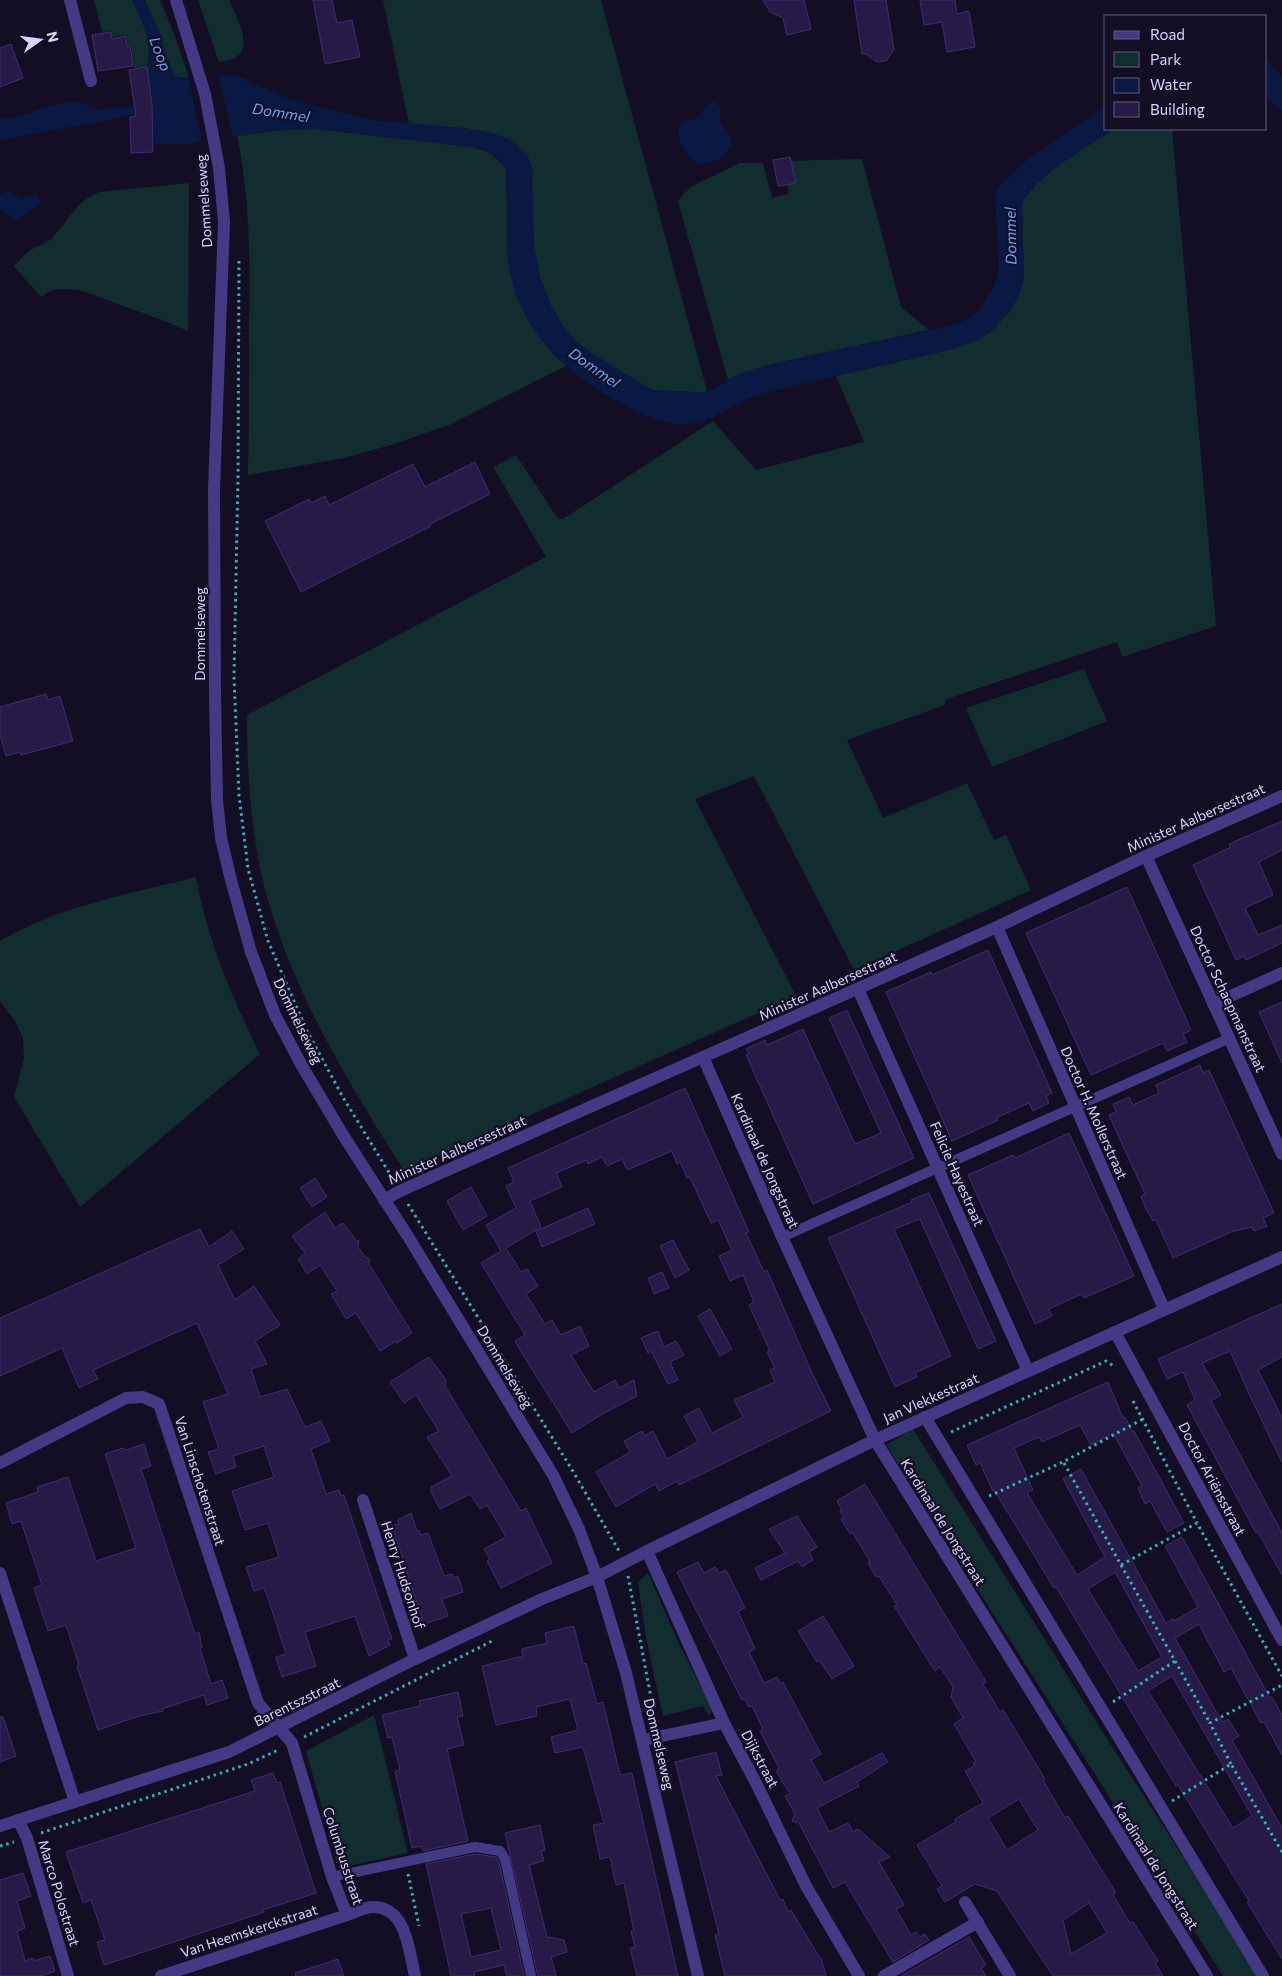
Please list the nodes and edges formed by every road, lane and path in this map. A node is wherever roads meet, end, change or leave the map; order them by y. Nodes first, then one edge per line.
1 (70, 0) edge
2 (176, 0) edge
3 (91, 81) dead end
4 (239, 258) dead end
5 (1282, 796) edge
6 (1146, 856) junction
7 (996, 927) junction
8 (1282, 973) edge
9 (858, 988) junction
10 (1213, 1004) junction
11 (1230, 1038) junction
12 (704, 1057) junction
13 (1075, 1108) junction
14 (1282, 1154) edge
15 (938, 1168) junction
16 (400, 1191) junction
17 (384, 1200) junction
18 (782, 1237) junction
19 (1282, 1256) edge
20 (1164, 1310) junction
21 (1115, 1332) junction
22 (1028, 1371) junction
23 (1118, 1373) dead end
24 (1131, 1396) dead end
25 (925, 1417) junction
26 (1143, 1419) junction
27 (943, 1435) dead end
28 (875, 1440) junction
29 (1063, 1462) junction
30 (0, 1463) edge
31 (363, 1500) dead end
32 (982, 1500) dead end
33 (1197, 1523) junction
34 (647, 1551) junction
35 (625, 1563) junction
36 (1120, 1565) junction
37 (0, 1573) edge
38 (597, 1576) junction
39 (1282, 1640) edge
40 (415, 1660) junction
41 (1175, 1661) junction
42 (1282, 1676) edge
43 (1282, 1684) edge
44 (1108, 1706) dead end
45 (724, 1723) junction
46 (1210, 1723) junction
47 (278, 1728) junction
48 (658, 1737) junction
49 (643, 1740) junction
50 (1231, 1764) junction
51 (75, 1802) junction
52 (1169, 1803) dead end
53 (18, 1820) junction
54 (0, 1826) edge
55 (1282, 1852) edge
56 (406, 1862) junction
57 (332, 1877) junction
58 (965, 1902) dead end
59 (347, 1915) junction
60 (978, 1922) junction
61 (420, 1928) dead end
62 (68, 1976) edge
63 (161, 1976) edge
64 (415, 1976) edge
65 (531, 1976) edge
66 (698, 1976) edge
67 (859, 1976) edge
68 (884, 1976) edge
69 (1010, 1976) edge
70 (1207, 1976) edge
71 (1263, 1976) edge

1 - 3 street
2 - 17 street, Dommelseweg
4 - 16 path, Dommelseweg
5 - 6 street, Minister Aalbersestraat
6 - 7 street, Minister Aalbersestraat
6 - 10 street, Doctor Schaepmanstraat
7 - 9 street, Minister Aalbersestraat
7 - 13 street, Doctor H. Mollerstraat
8 - 10 street
9 - 12 street, Minister Aalbersestraat
9 - 15 street, Felicie Hayestraat
10 - 11 street, Doctor Schaepmanstraat
11 - 13 lane
11 - 14 street, Doctor Schaepmanstraat
12 - 16 street, Minister Aalbersestraat
12 - 18 street, Kardinaal de Jongstraat
13 - 15 lane
13 - 20 street, Doctor H. Mollerstraat
15 - 18 lane
15 - 22 street, Felicie Hayestraat
16 - 17 street, Minister Aalbersestraat
16 - 35 path, Dommelseweg
17 - 38 street, Dommelseweg
18 - 28 street, Kardinaal de Jongstraat
19 - 20 street, Jan Vlekkestraat
20 - 21 street, Jan Vlekkestraat
21 - 22 street, Jan Vlekkestraat
21 - 39 street, Doctor Ariënsstraat
22 - 25 street, Jan Vlekkestraat
23 - 27 path
24 - 26 path
25 - 28 street, Jan Vlekkestraat
25 - 71 street
26 - 29 path
26 - 33 path
28 - 34 street, Jan Vlekkestraat
28 - 70 street, Kardinaal de Jongstraat
29 - 32 path
29 - 36 path
30 - 47 street, Van Linschotenstraat
31 - 40 street, Henry Hudsonhof
33 - 36 path
33 - 42 path
34 - 35 street, Jan Vlekkestraat
34 - 45 street, Dijkstraat
35 - 38 street, Jan Vlekkestraat
35 - 48 path, Dommelseweg
36 - 41 path
37 - 51 street
38 - 40 street, Barentszstraat
38 - 49 street, Dommelseweg
40 - 47 street, Barentszstraat
41 - 44 path
41 - 46 path
43 - 46 path
45 - 48 street
45 - 67 street, Dijkstraat
46 - 50 path
47 - 51 street, Barentszstraat
47 - 57 street, Columbusstraat
48 - 49 street
49 - 66 street, Dommelseweg
50 - 52 path
50 - 55 path
51 - 53 street, Barentszstraat
53 - 54 street, Barentszstraat
53 - 62 street, Marco Polostraat
56 - 57 lane
56 - 61 path
56 - 65 lane
57 - 59 street, Columbusstraat
58 - 60 street
59 - 63 street, Van Heemskerckstraat
59 - 64 street, Columbusstraat
60 - 68 street
60 - 69 street

